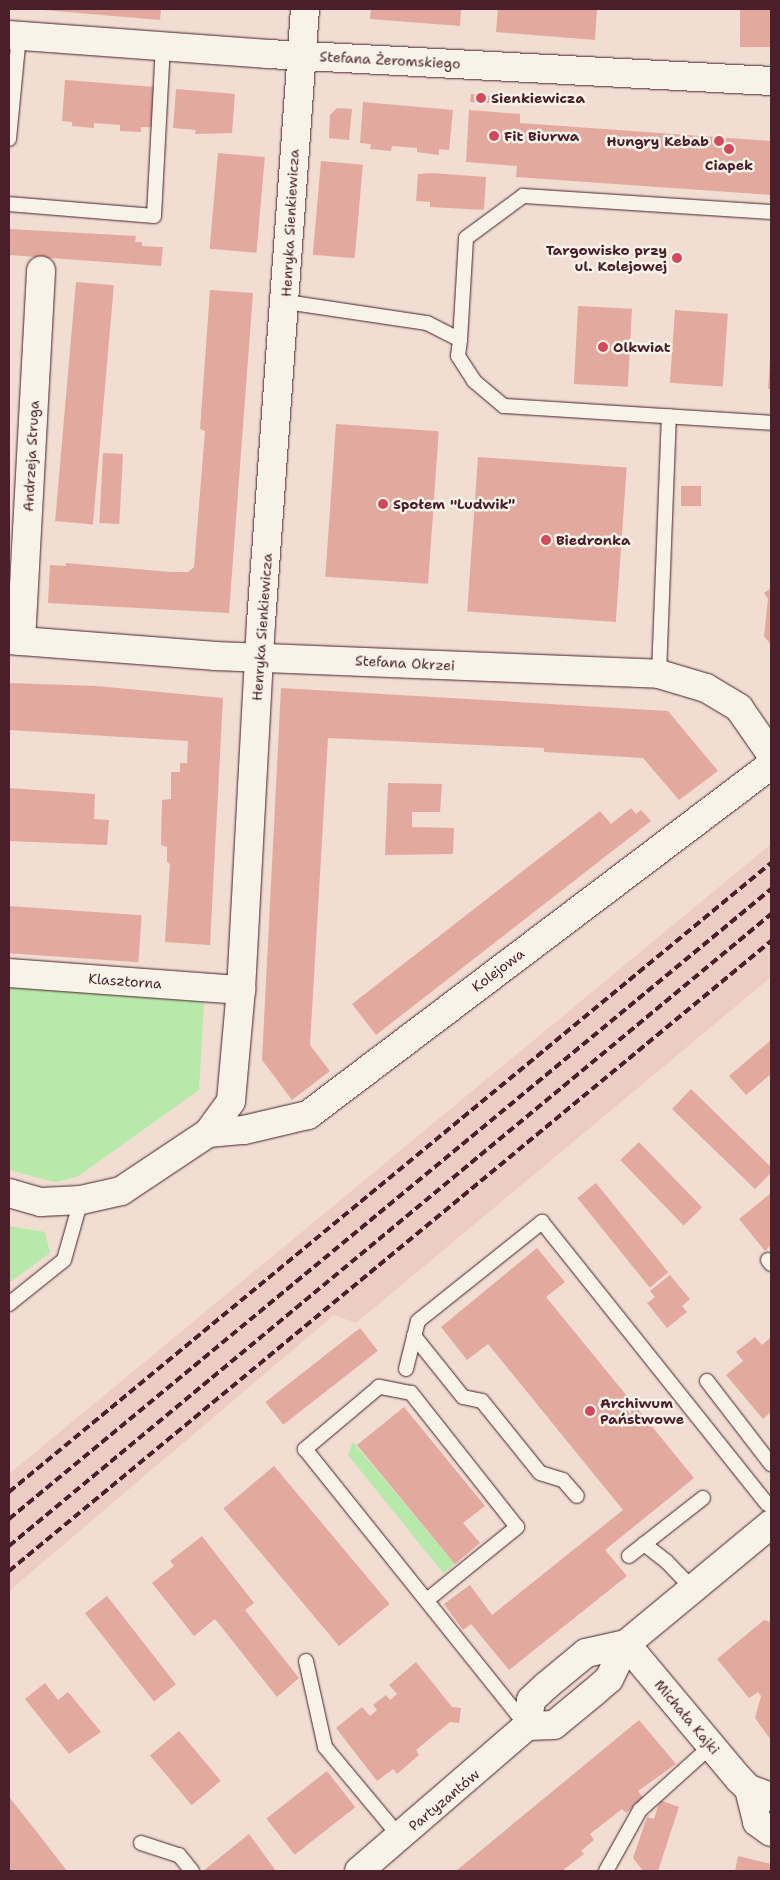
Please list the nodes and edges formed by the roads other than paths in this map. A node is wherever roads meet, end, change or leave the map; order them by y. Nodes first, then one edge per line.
1 (306, 9) edge
2 (14, 35) edge
3 (163, 46) junction
4 (301, 56) junction
5 (771, 80) edge
6 (9, 139) edge
7 (9, 204) edge
8 (771, 212) edge
9 (41, 271) dead end
10 (286, 302) junction
11 (460, 340) junction
12 (669, 416) junction
13 (771, 423) edge
14 (15, 640) edge
15 (259, 656) junction
16 (659, 674) junction
17 (771, 754) edge
18 (771, 764) edge
19 (9, 972) edge
20 (241, 990) junction
21 (208, 1133) junction
22 (9, 1193) edge
23 (81, 1200) junction
24 (9, 1304) edge
25 (414, 1336) junction
26 (406, 1369) dead end
27 (707, 1381) dead end
28 (771, 1464) edge
29 (577, 1496) dead end
30 (703, 1498) dead end
31 (769, 1514) edge
32 (644, 1544) junction
33 (630, 1556) dead end
34 (693, 1589) junction
35 (427, 1600) junction
36 (626, 1644) junction
37 (306, 1661) dead end
38 (527, 1726) junction
39 (710, 1746) junction
40 (760, 1793) edge
41 (771, 1832) edge
42 (400, 1837) junction
43 (141, 1843) dead end
44 (192, 1871) edge
45 (359, 1871) edge
46 (606, 1871) edge

1 - 4 street, Henryka Sienkiewicza
2 - 3 street, Stefana Żeromskiego
2 - 6 lane
3 - 4 street, Stefana Żeromskiego
3 - 7 lane
4 - 5 street, Stefana Żeromskiego
4 - 10 street, Henryka Sienkiewicza
8 - 11 lane
9 - 14 street, Andrzeja Struga
10 - 11 lane
10 - 15 street, Henryka Sienkiewicza
11 - 12 lane
12 - 13 lane
12 - 16 lane
14 - 15 street, Stefana Okrzei
15 - 16 street, Stefana Okrzei
15 - 20 street, Henryka Sienkiewicza
16 - 17 street, Stefana Okrzei
18 - 21 street, Kolejowa
19 - 20 street, Klasztorna
20 - 21 street, Henryka Sienkiewicza
21 - 23 street, Henryka Sienkiewicza
22 - 23 street
23 - 24 lane
25 - 26 lane
25 - 29 lane
25 - 31 lane
27 - 28 lane
30 - 32 lane
31 - 34 street
32 - 33 lane
32 - 34 lane
34 - 36 street
35 - 35 lane
35 - 38 lane
36 - 38 street
36 - 39 street, Michała Kajki
37 - 42 lane
38 - 42 street, Partyzantów
39 - 40 street, Michała Kajki
39 - 46 lane
40 - 41 street, Michała Kajki
42 - 45 street, Partyzantów
43 - 44 lane

